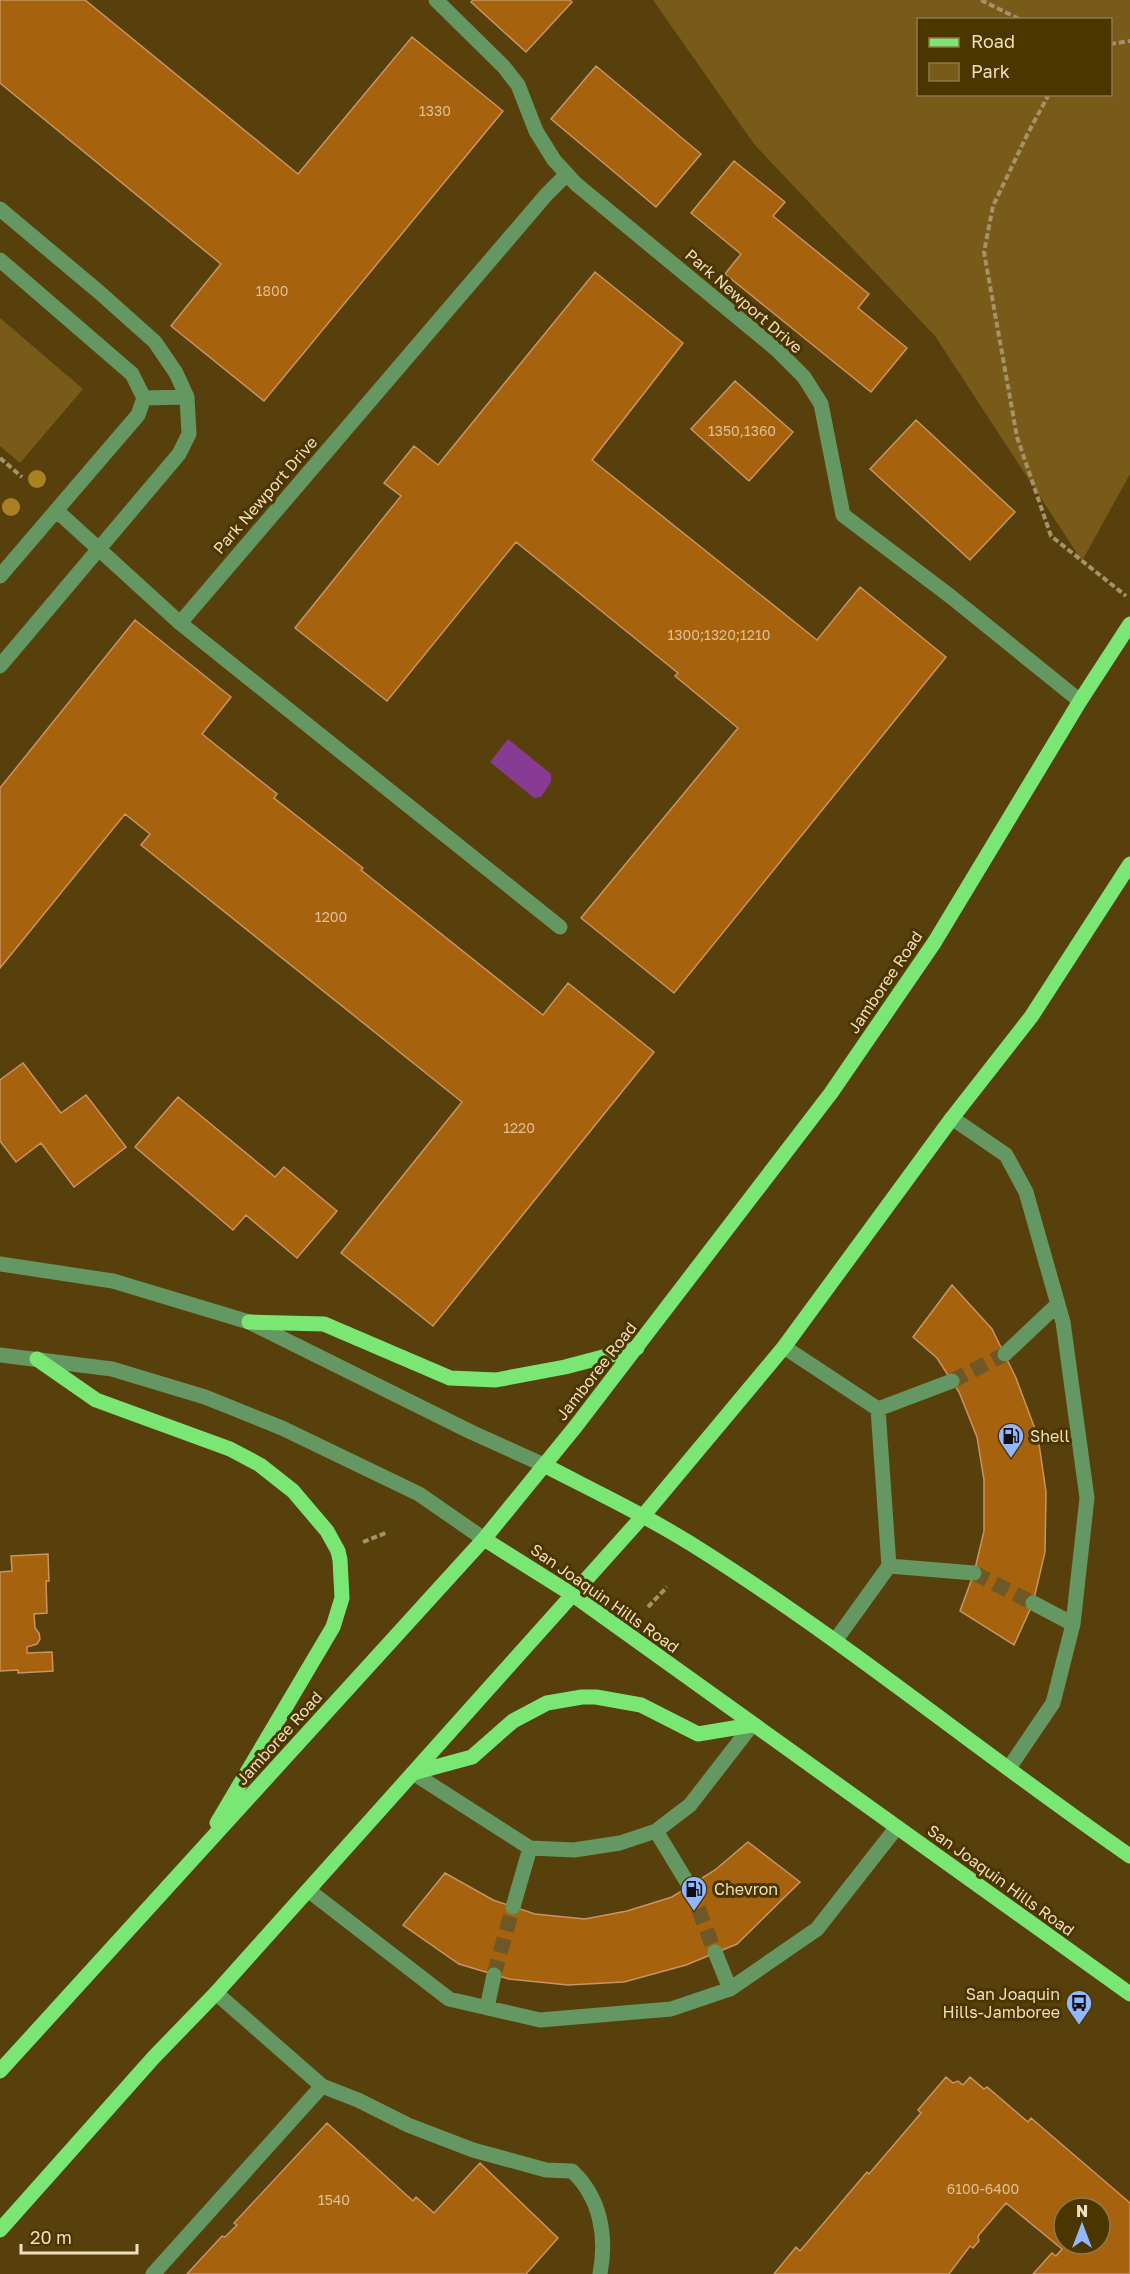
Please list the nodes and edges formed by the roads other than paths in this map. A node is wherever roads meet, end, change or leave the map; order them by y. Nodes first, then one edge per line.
1 (436, 0) edge
2 (567, 174) junction
3 (0, 209) edge
4 (0, 260) edge
5 (187, 397) junction
6 (144, 398) junction
7 (57, 511) junction
8 (99, 549) junction
9 (0, 576) edge
10 (180, 622) junction
11 (1130, 624) edge
12 (0, 666) edge
13 (1080, 701) junction
14 (1130, 864) edge
15 (560, 927) dead end
16 (952, 1118) junction
17 (0, 1263) edge
18 (1058, 1304) junction
19 (249, 1322) junction
20 (784, 1347) junction
21 (637, 1348) junction
22 (1005, 1354) tunnel mouth
23 (0, 1355) edge
24 (37, 1359) junction
25 (952, 1382) tunnel mouth
26 (878, 1409) junction
27 (544, 1465) junction
28 (643, 1516) junction
29 (484, 1539) junction
30 (889, 1566) junction
31 (974, 1573) tunnel mouth
32 (573, 1595) junction
33 (1033, 1603) tunnel mouth
34 (1073, 1624) junction
35 (835, 1641) junction
36 (752, 1725) junction
37 (1010, 1768) junction
38 (413, 1773) junction
39 (897, 1827) junction
40 (656, 1831) junction
41 (530, 1848) junction
42 (199, 1852) junction
43 (1130, 1856) edge
44 (690, 1887) tunnel mouth
45 (308, 1890) junction
46 (513, 1907) tunnel mouth
47 (715, 1952) tunnel mouth
48 (494, 1975) tunnel mouth
49 (730, 1989) junction
50 (216, 1993) junction
51 (1130, 1994) edge
52 (487, 2008) junction
53 (0, 2071) edge
54 (322, 2086) junction
55 (0, 2230) edge
56 (153, 2274) edge
57 (600, 2274) edge

1 - 2 street, Park Newport Drive
2 - 10 street, Park Newport Drive
2 - 13 street, Park Newport Drive
3 - 5 street
4 - 6 street
5 - 6 street
5 - 8 street
6 - 7 street
7 - 8 street
7 - 9 street
8 - 10 street
8 - 12 street
10 - 15 street
11 - 13 main road, Jamboree Road
13 - 21 main road, Jamboree Road
14 - 16 main road
16 - 18 street
16 - 20 main road
17 - 19 street
18 - 22 street
18 - 34 street
19 - 21 main road
19 - 27 street
20 - 26 street
20 - 28 main road
21 - 27 main road, Jamboree Road
23 - 24 street, San Joaquin Hills Road
24 - 29 street, San Joaquin Hills Road
24 - 42 main road
25 - 26 street
26 - 30 street
27 - 28 main road
27 - 29 main road, Jamboree Road
28 - 32 main road
28 - 35 main road
29 - 32 main road, San Joaquin Hills Road
29 - 42 main road, Jamboree Road
30 - 31 street
30 - 35 street
32 - 36 main road, San Joaquin Hills Road
32 - 38 main road
33 - 34 street
34 - 37 street
35 - 37 main road
36 - 38 main road
36 - 39 main road, San Joaquin Hills Road
36 - 40 street
37 - 43 main road
38 - 41 street
38 - 45 main road
39 - 49 street
39 - 51 main road, San Joaquin Hills Road
40 - 41 street
40 - 44 street
41 - 46 street
42 - 53 main road, Jamboree Road
45 - 50 main road
45 - 52 street
47 - 49 street
48 - 52 street
49 - 52 street
50 - 54 street
50 - 55 main road
54 - 56 street
54 - 57 street

